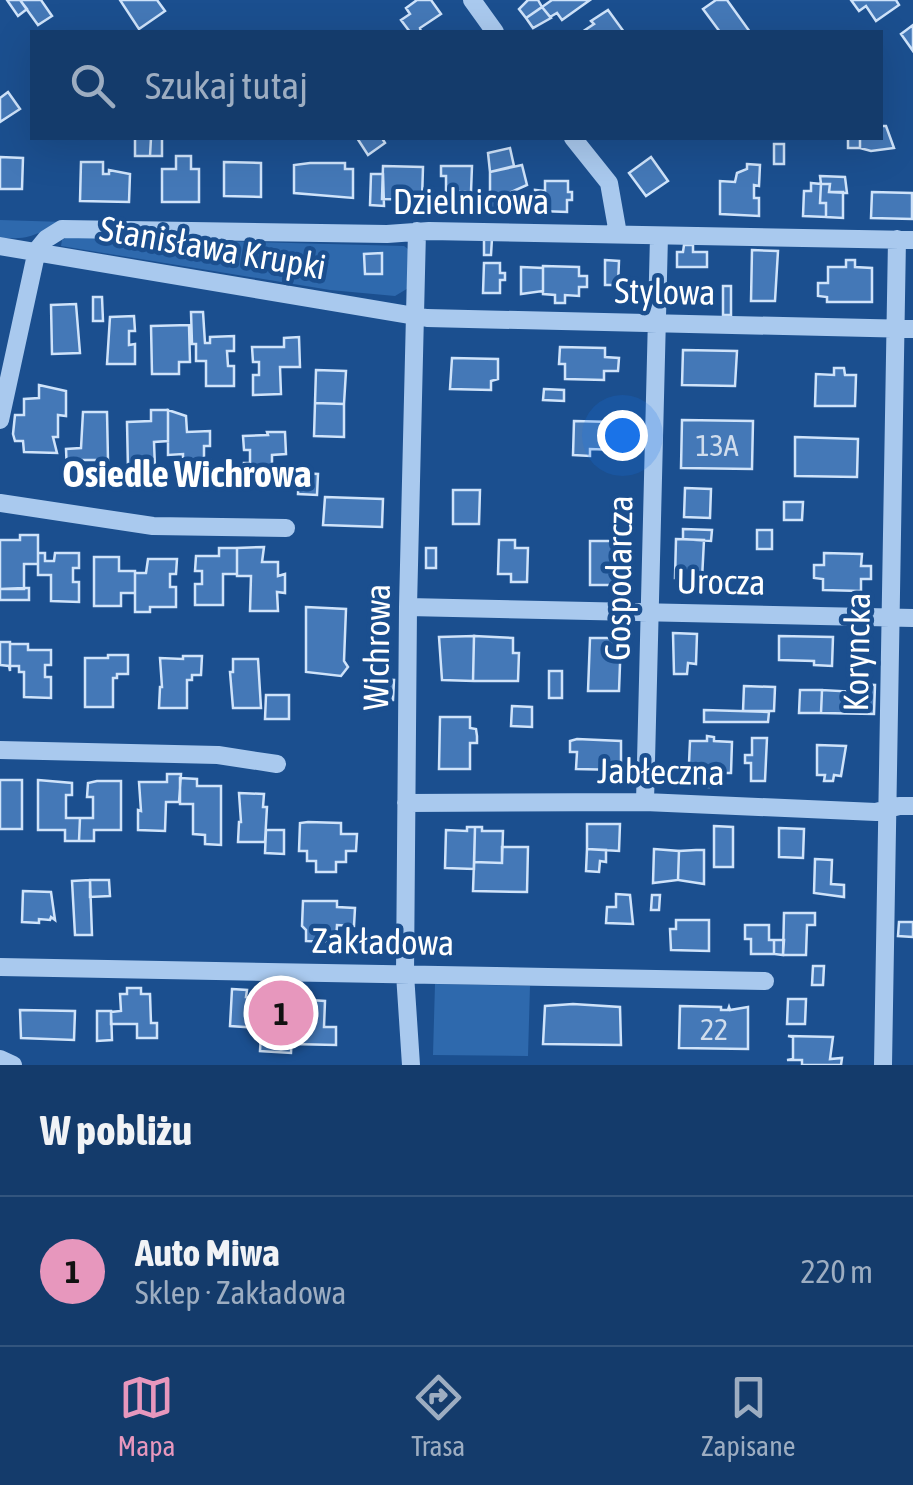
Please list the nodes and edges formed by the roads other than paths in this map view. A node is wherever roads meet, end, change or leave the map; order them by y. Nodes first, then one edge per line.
1 (472, 0) edge
2 (493, 30) edge
3 (575, 140) edge
4 (417, 231) junction
5 (618, 234) junction
6 (659, 236) junction
7 (905, 239) edge
8 (0, 246) edge
9 (37, 250) junction
10 (415, 316) junction
11 (657, 324) junction
12 (904, 329) edge
13 (0, 420) edge
14 (0, 503) edge
15 (286, 528) dead end
16 (408, 606) junction
17 (650, 612) junction
18 (889, 618) junction
19 (913, 618) edge
20 (0, 750) edge
21 (277, 764) dead end
22 (646, 802) junction
23 (406, 803) junction
24 (913, 806) edge
25 (886, 809) junction
26 (0, 967) edge
27 (405, 974) junction
28 (766, 981) dead end
29 (0, 1059) edge
30 (12, 1065) edge
31 (411, 1065) edge
32 (883, 1065) edge

1 - 2 street
3 - 5 street
4 - 5 street, Dzielnicowa
4 - 9 street, Dzielnicowa
4 - 10 street, Wichrowa
5 - 6 street, Dzielnicowa
6 - 7 street, Dzielnicowa
6 - 11 street, Gospodarcza
7 - 12 street, Koryncka
8 - 9 street, Stanisława Krupki
9 - 10 street, Stanisława Krupki
9 - 13 street
10 - 11 street, Stylowa
10 - 16 street, Wichrowa
11 - 12 street, Stylowa
11 - 17 street, Gospodarcza
12 - 18 street, Koryncka
14 - 15 street
16 - 17 street, Urocza
16 - 23 street, Wichrowa
17 - 18 street, Urocza
17 - 22 street, Gospodarcza
18 - 19 street, Urocza
18 - 25 street, Koryncka
20 - 21 street
22 - 23 street, Jabłeczna
22 - 25 street, Jabłeczna
23 - 27 street, Wichrowa
24 - 25 street, Jabłeczna
25 - 32 street, Koryncka
26 - 27 street, Zakładowa
27 - 28 street, Zakładowa
27 - 31 street, Wichrowa
29 - 30 street

